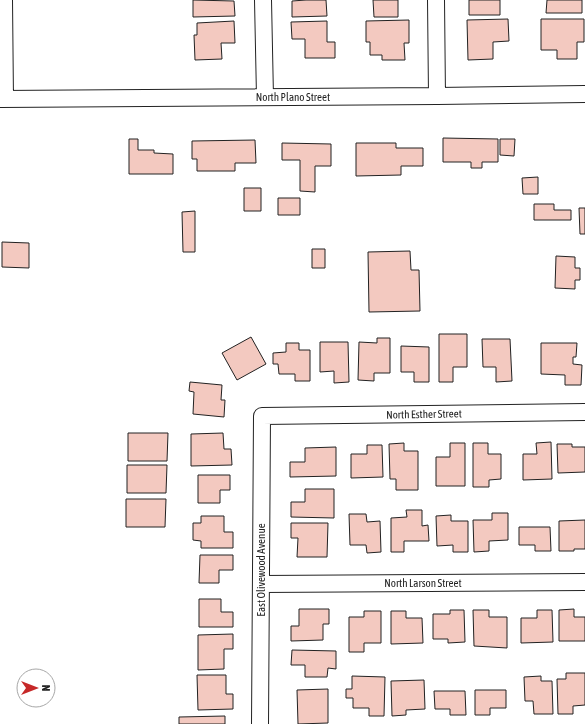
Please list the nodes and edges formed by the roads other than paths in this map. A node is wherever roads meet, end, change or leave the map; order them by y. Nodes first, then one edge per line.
1 (4, 0) edge
2 (264, 0) edge
3 (436, 0) edge
4 (585, 94) edge
5 (437, 96) junction
6 (265, 97) junction
7 (3, 99) edge
8 (585, 412) edge
9 (262, 416) joint
10 (585, 582) edge
11 (261, 584) junction
12 (260, 724) edge

1 - 7 street
2 - 6 street
3 - 5 street
4 - 5 street, North Plano Street
5 - 6 street, North Plano Street
6 - 7 street, North Plano Street
8 - 9 street, North Esther Street
9 - 11 street, East Olivewood Avenue
10 - 11 street, North Larson Street
11 - 12 street, East Olivewood Avenue

